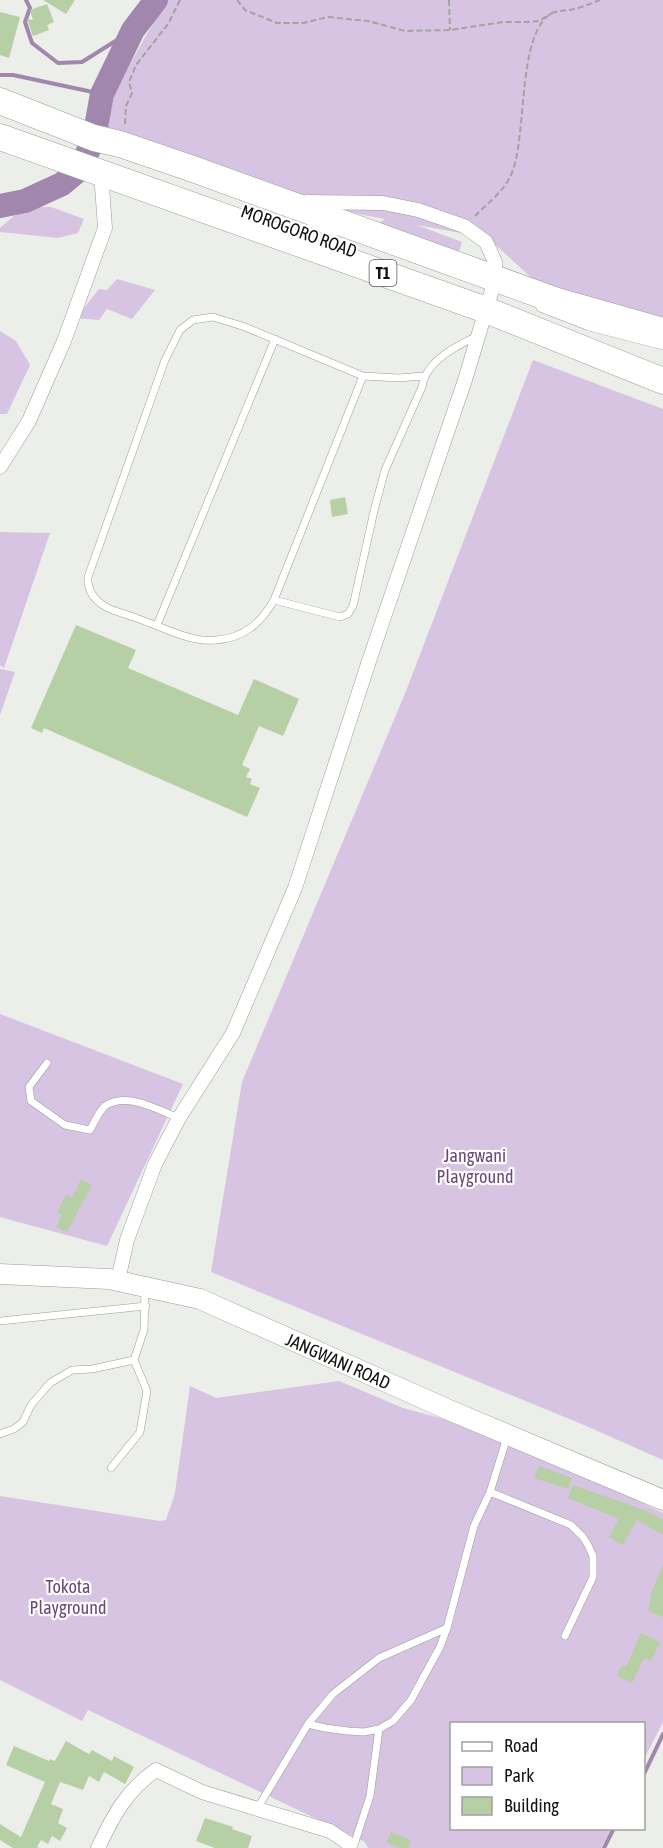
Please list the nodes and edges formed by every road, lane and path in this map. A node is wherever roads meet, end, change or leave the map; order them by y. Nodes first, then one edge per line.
1 (180, 0) edge
2 (237, 0) edge
3 (448, 0) edge
4 (600, 0) edge
5 (552, 13) junction
6 (450, 30) junction
7 (1, 101) edge
8 (0, 137) edge
9 (116, 143) junction
10 (101, 172) junction
11 (278, 201) junction
12 (300, 221) dead end
13 (464, 226) junction
14 (342, 237) dead end
15 (490, 295) junction
16 (534, 306) dead end
17 (663, 331) edge
18 (478, 336) junction
19 (275, 339) junction
20 (663, 346) edge
21 (363, 376) junction
22 (423, 376) junction
23 (663, 381) edge
24 (0, 467) edge
25 (274, 600) junction
26 (158, 625) junction
27 (47, 1063) dead end
28 (178, 1118) junction
29 (0, 1274) edge
30 (118, 1280) junction
31 (145, 1286) junction
32 (146, 1306) junction
33 (0, 1321) edge
34 (134, 1360) junction
35 (0, 1434) edge
36 (508, 1434) junction
37 (111, 1468) dead end
38 (490, 1492) junction
39 (663, 1500) edge
40 (447, 1628) junction
41 (565, 1636) dead end
42 (309, 1724) junction
43 (379, 1729) junction
44 (257, 1809) junction
45 (98, 1848) edge
46 (351, 1848) edge

1 - 9 path
2 - 6 path
3 - 6 path
4 - 5 path
5 - 6 path
5 - 13 path
7 - 9 highway, T1
8 - 10 highway, T1
9 - 11 highway, MOROGORO ROAD / T1
10 - 15 highway, MOROGORO ROAD / T1
10 - 24 street
11 - 13 street
11 - 15 highway, MOROGORO ROAD / T1
12 - 14 lane, MOROGORO ROAD
13 - 15 street
15 - 17 highway, MOROGORO ROAD / T1
15 - 18 street
15 - 23 highway, MOROGORO ROAD / T1
16 - 20 lane
18 - 22 lane
18 - 28 street
19 - 21 lane
19 - 26 lane
19 - 26 lane
21 - 22 lane
21 - 25 lane
22 - 25 lane
25 - 26 lane
27 - 28 lane
28 - 30 street
29 - 30 street, JANGWANI ROAD
30 - 31 street, JANGWANI ROAD
31 - 32 lane
31 - 36 street, JANGWANI ROAD
32 - 33 lane
32 - 34 lane
34 - 35 lane
34 - 37 lane
36 - 38 lane
36 - 39 street, JANGWANI ROAD
38 - 40 lane
38 - 41 lane
40 - 42 lane
40 - 43 lane
42 - 43 lane
42 - 44 lane
43 - 46 lane
44 - 45 street
44 - 46 street

